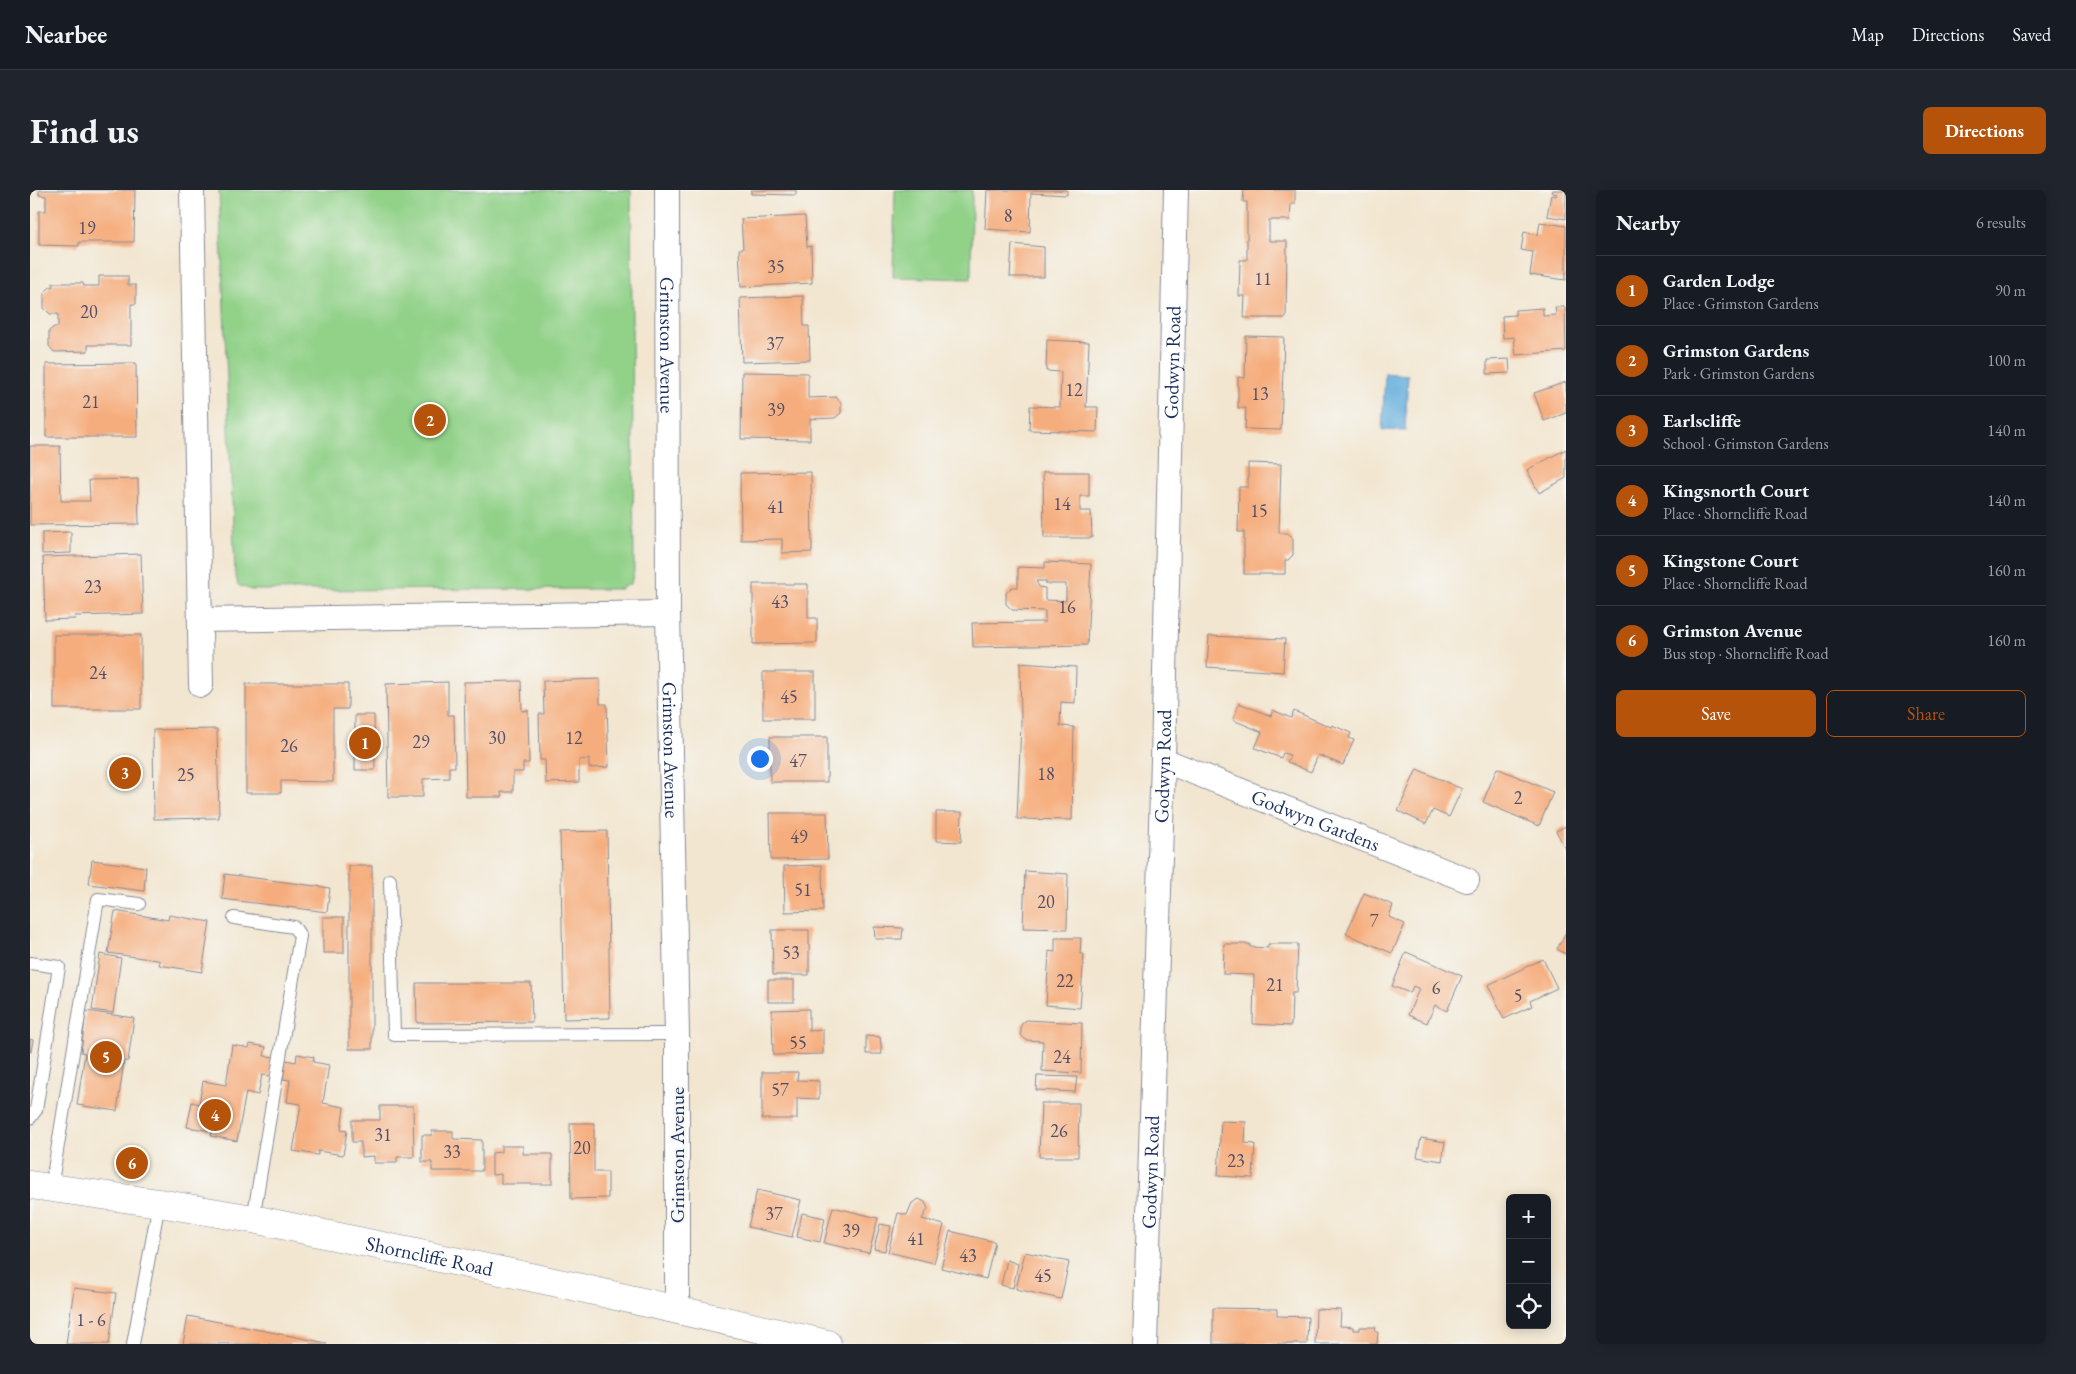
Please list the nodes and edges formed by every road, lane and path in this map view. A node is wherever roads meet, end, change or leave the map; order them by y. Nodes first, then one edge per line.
1 (192, 190) edge
2 (666, 190) edge
3 (1176, 190) edge
4 (668, 613) junction
5 (200, 620) junction
6 (201, 685) dead end
7 (1163, 760) junction
8 (390, 880) dead end
9 (1468, 880) dead end
10 (139, 904) dead end
11 (234, 918) dead end
12 (30, 963) edge
13 (677, 1034) junction
14 (30, 1118) edge
15 (41, 1186) edge
16 (159, 1203) junction
17 (253, 1219) junction
18 (677, 1310) junction
19 (758, 1337) edge
20 (133, 1344) edge
21 (827, 1344) edge
22 (1145, 1344) edge

1 - 5 street
2 - 4 street, Grimston Avenue
3 - 7 street, Godwyn Road
4 - 5 street
4 - 13 street, Grimston Avenue
5 - 6 street
7 - 9 street, Godwyn Gardens
7 - 22 street, Godwyn Road
8 - 13 lane
10 - 15 lane
11 - 17 lane
12 - 14 lane
13 - 18 street, Grimston Avenue
15 - 16 main road, Shorncliffe Road
16 - 17 main road, Shorncliffe Road
16 - 20 lane
17 - 18 main road, Shorncliffe Road
18 - 19 main road, Shorncliffe Road
19 - 21 main road, Shorncliffe Road

